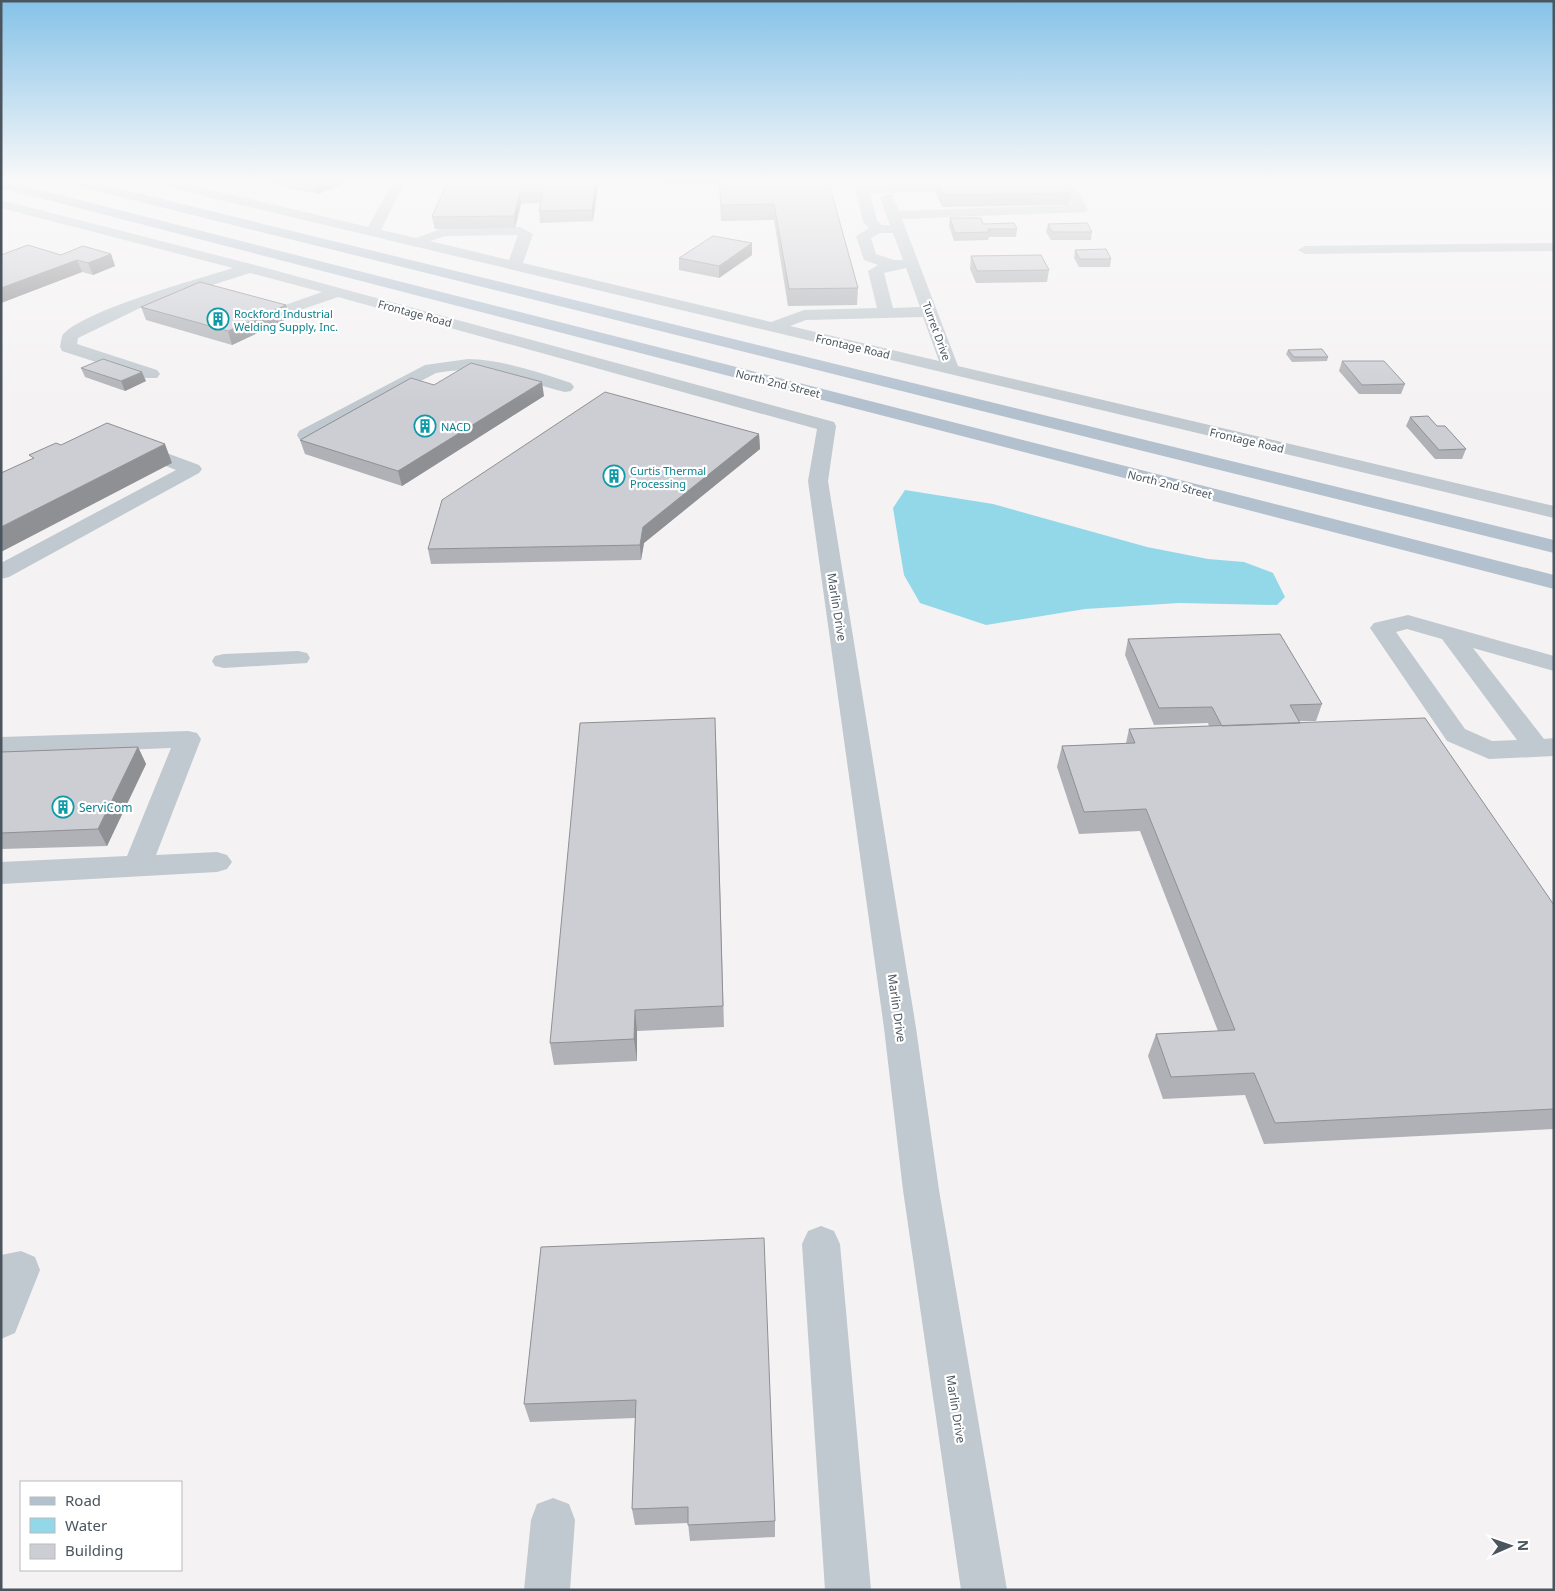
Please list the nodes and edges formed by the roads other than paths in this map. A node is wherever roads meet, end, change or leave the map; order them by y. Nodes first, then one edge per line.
1 (196, 254) edge
2 (275, 254) edge
3 (369, 254) edge
4 (469, 254) edge
5 (519, 254) edge
6 (868, 254) edge
7 (908, 254) edge
8 (912, 264) junction
9 (515, 265) junction
10 (893, 265) junction
11 (250, 268) junction
12 (338, 292) junction
13 (930, 312) junction
14 (274, 314) edge
15 (886, 314) junction
16 (772, 327) junction
17 (952, 370) junction
18 (151, 374) dead end
19 (565, 387) dead end
20 (827, 426) joint
21 (306, 435) edge
22 (120, 442) edge
23 (1554, 512) edge
24 (1554, 547) edge
25 (1, 572) edge
26 (1554, 582) edge
27 (1450, 634) junction
28 (298, 658) dead end
29 (1542, 660) edge
30 (224, 662) dead end
31 (1554, 685) edge
32 (1, 746) edge
33 (1545, 747) edge
34 (217, 862) dead end
35 (137, 866) junction
36 (1, 873) edge
37 (821, 1244) dead end
38 (1, 1274) edge
39 (1, 1319) edge
40 (553, 1520) dead end
41 (547, 1590) edge
42 (848, 1590) edge
43 (984, 1590) edge

1 - 11 street, Frontage Road
2 - 26 main road, North 2nd Street
3 - 24 main road
4 - 9 street, Frontage Road
5 - 9 street
6 - 10 street
7 - 8 street, Turret Drive
8 - 10 street
8 - 13 street, Turret Drive
9 - 16 street, Frontage Road
10 - 15 street
11 - 12 street, Frontage Road
11 - 18 street
12 - 14 street
12 - 20 street, Frontage Road
13 - 15 street
13 - 17 street, Turret Drive
15 - 16 street
16 - 17 street, Frontage Road
17 - 23 street, Frontage Road
19 - 21 street
20 - 43 street, Marlin Drive
22 - 25 street
27 - 29 street
27 - 33 street
27 - 33 street
28 - 30 street
29 - 31 street
32 - 35 street
34 - 35 street
35 - 36 street
37 - 42 street
38 - 39 street
40 - 41 street

